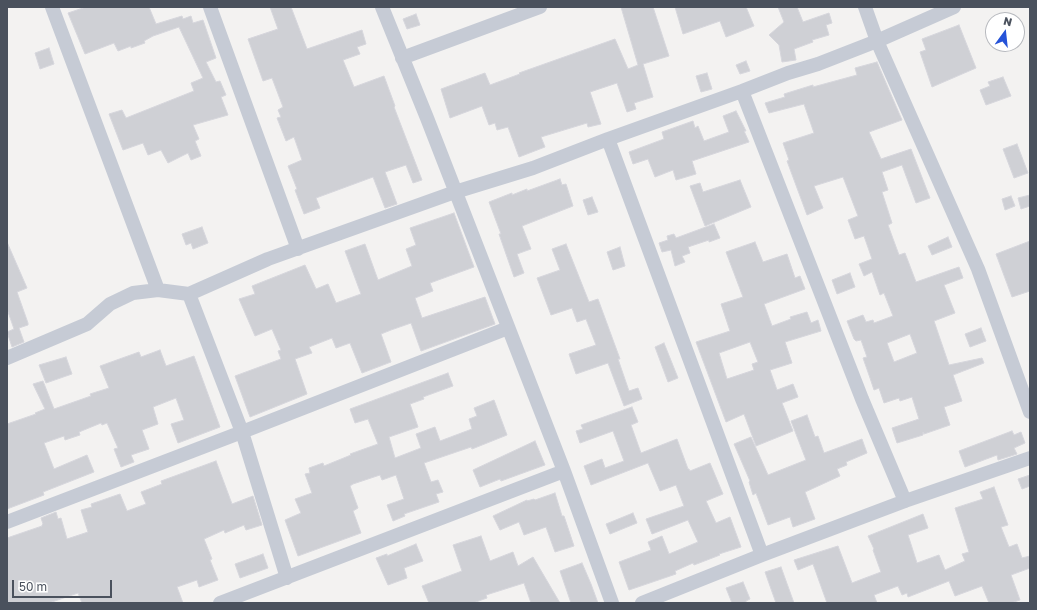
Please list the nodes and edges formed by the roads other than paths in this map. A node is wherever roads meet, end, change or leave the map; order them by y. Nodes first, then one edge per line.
1 (52, 7) edge
2 (210, 7) edge
3 (382, 7) edge
4 (540, 7) edge
5 (865, 7) edge
6 (954, 7) edge
7 (877, 40) junction
8 (402, 58) junction
9 (742, 91) junction
10 (608, 138) junction
11 (455, 192) junction
12 (298, 249) junction
13 (158, 290) junction
14 (189, 294) junction
15 (508, 328) junction
16 (7, 358) edge
17 (1030, 412) edge
18 (242, 432) junction
19 (1030, 458) edge
20 (564, 471) junction
21 (905, 501) junction
22 (7, 522) edge
23 (762, 555) junction
24 (287, 578) junction
25 (220, 603) edge
26 (612, 603) edge
27 (642, 603) edge

1 - 13 street
2 - 12 street
3 - 8 street
4 - 8 street
5 - 7 street
6 - 7 street
7 - 9 street
7 - 17 street
8 - 11 street
9 - 10 street
9 - 21 street
10 - 11 street
10 - 23 street
11 - 12 street
11 - 15 street
12 - 14 street
13 - 14 street
13 - 16 street
14 - 18 street
15 - 18 street
15 - 20 street
18 - 22 street
18 - 24 street
19 - 21 street
20 - 24 street
20 - 26 street
21 - 23 street
23 - 27 street
24 - 25 street

